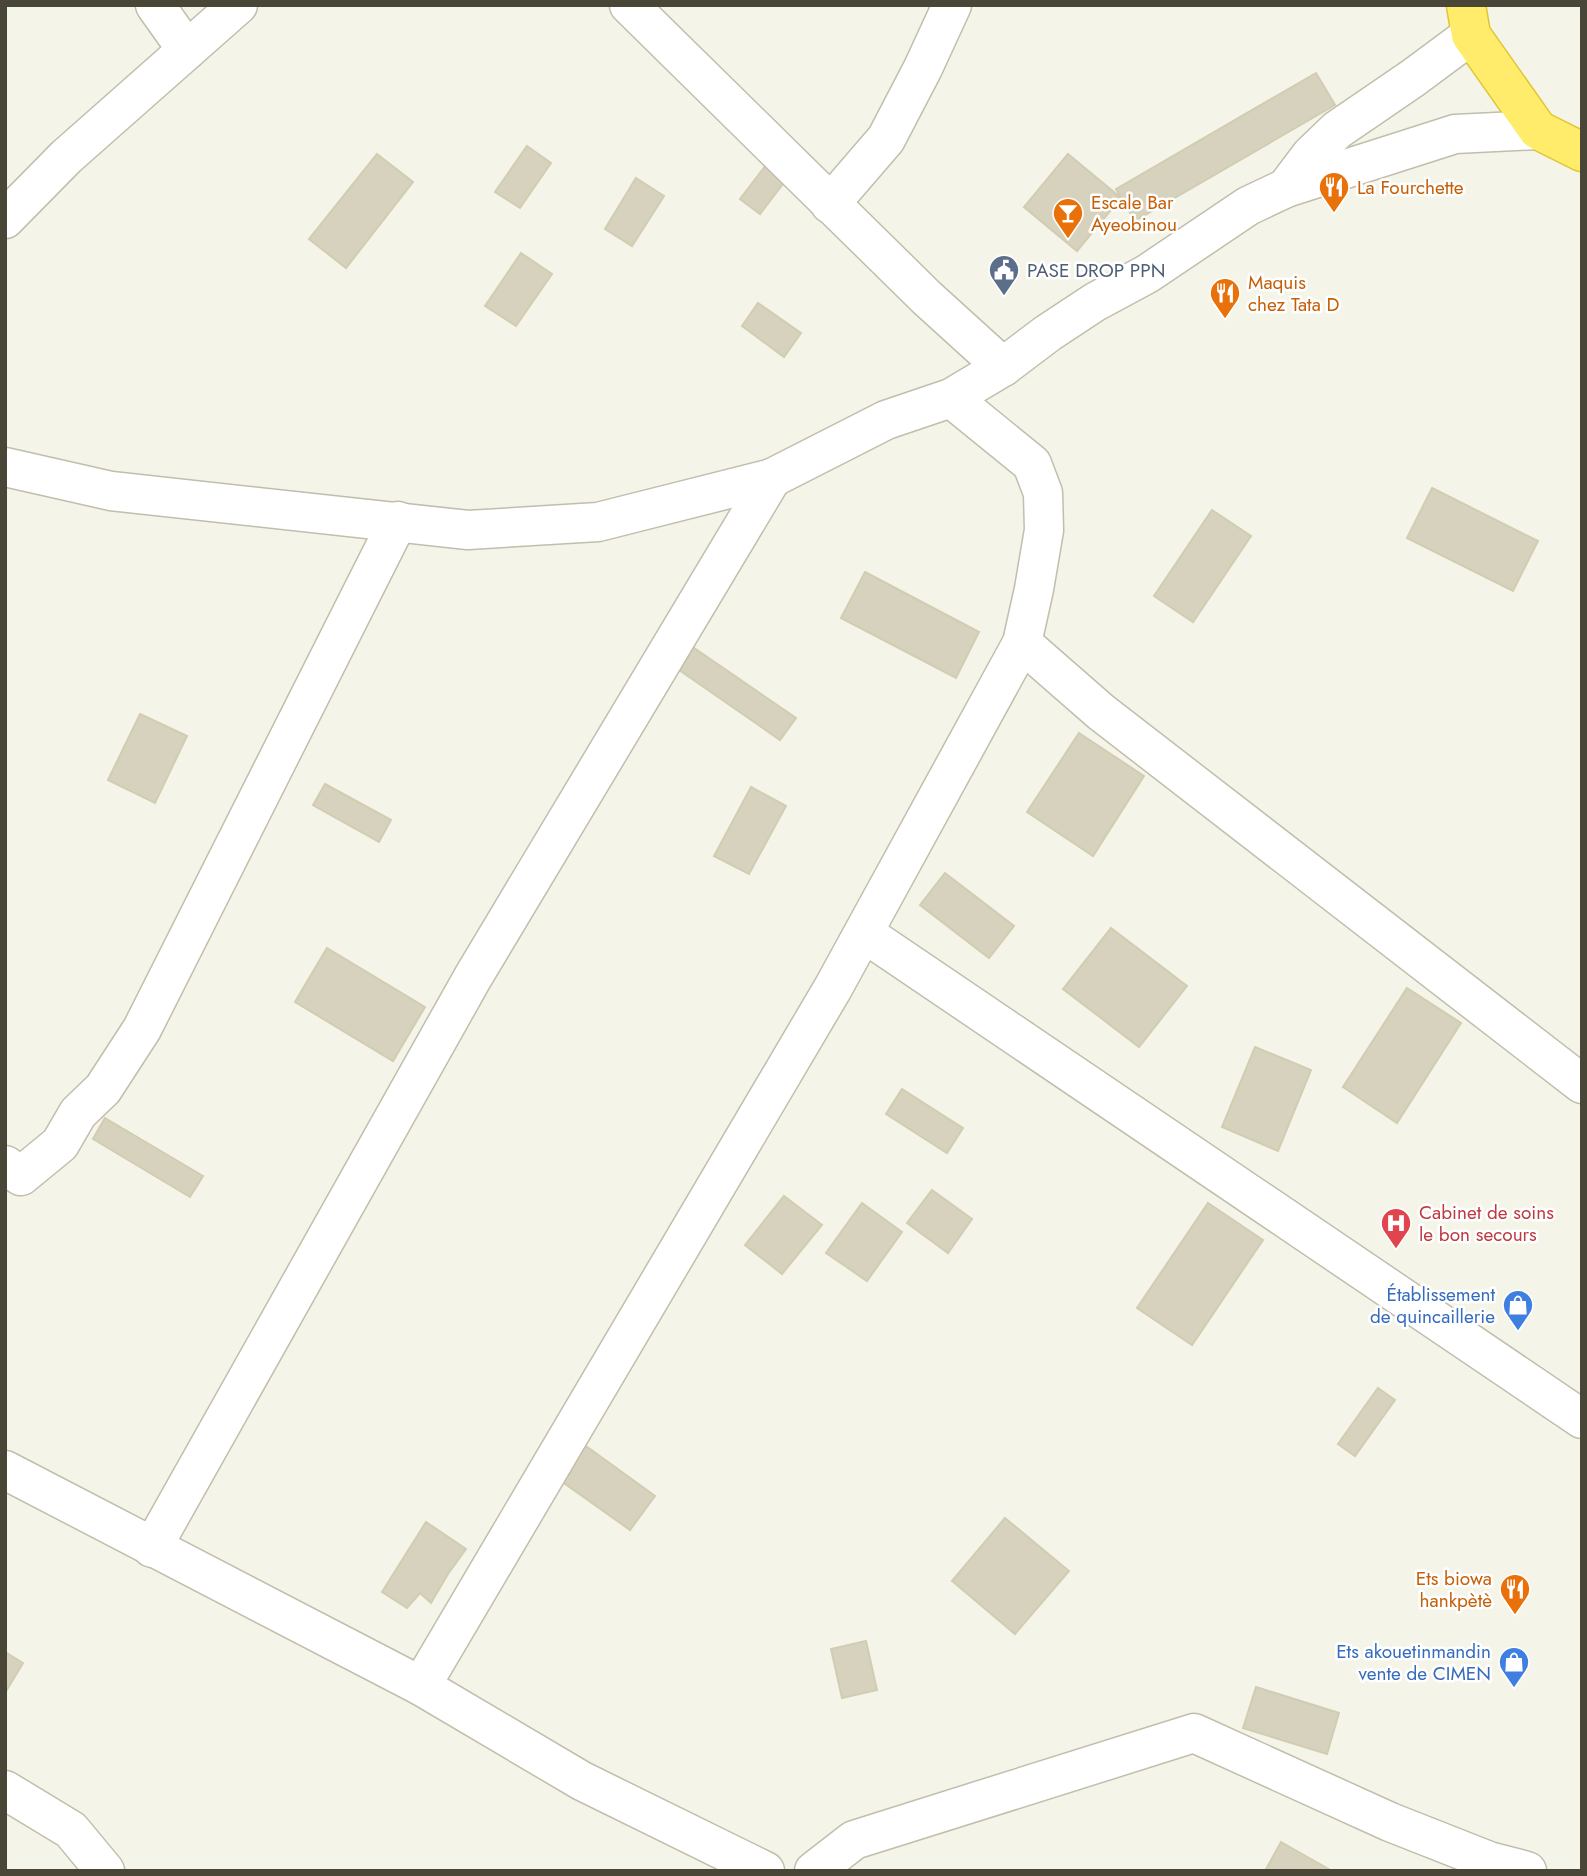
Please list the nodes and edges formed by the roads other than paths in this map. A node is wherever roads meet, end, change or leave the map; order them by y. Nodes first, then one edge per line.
1 (155, 5) edge
2 (238, 5) edge
3 (629, 5) edge
4 (952, 5) edge
5 (1469, 20) edge
6 (187, 50) junction
7 (1538, 130) junction
8 (1582, 152) edge
9 (1286, 188) junction
10 (830, 204) junction
11 (5, 219) edge
12 (1003, 367) junction
13 (951, 398) junction
14 (5, 467) edge
15 (772, 478) junction
16 (398, 521) junction
17 (1022, 643) junction
18 (864, 933) junction
19 (1582, 1084) edge
20 (5, 1165) edge
21 (1582, 1419) edge
22 (5, 1470) edge
23 (152, 1548) junction
24 (421, 1686) junction
25 (5, 1790) edge
26 (104, 1871) edge
27 (765, 1871) edge
28 (814, 1871) edge
29 (1527, 1871) edge

1 - 6 street
2 - 6 street
3 - 10 street
4 - 10 street
5 - 7 highway
5 - 9 street
6 - 11 street
7 - 8 highway
7 - 9 street
9 - 12 street
10 - 12 street
12 - 13 street
13 - 15 street
13 - 17 street
14 - 16 street
15 - 16 street
15 - 23 street
16 - 20 street
17 - 18 street
17 - 19 street
18 - 21 street
18 - 24 street
22 - 23 street
23 - 24 street
24 - 27 street
25 - 26 street
28 - 29 street

